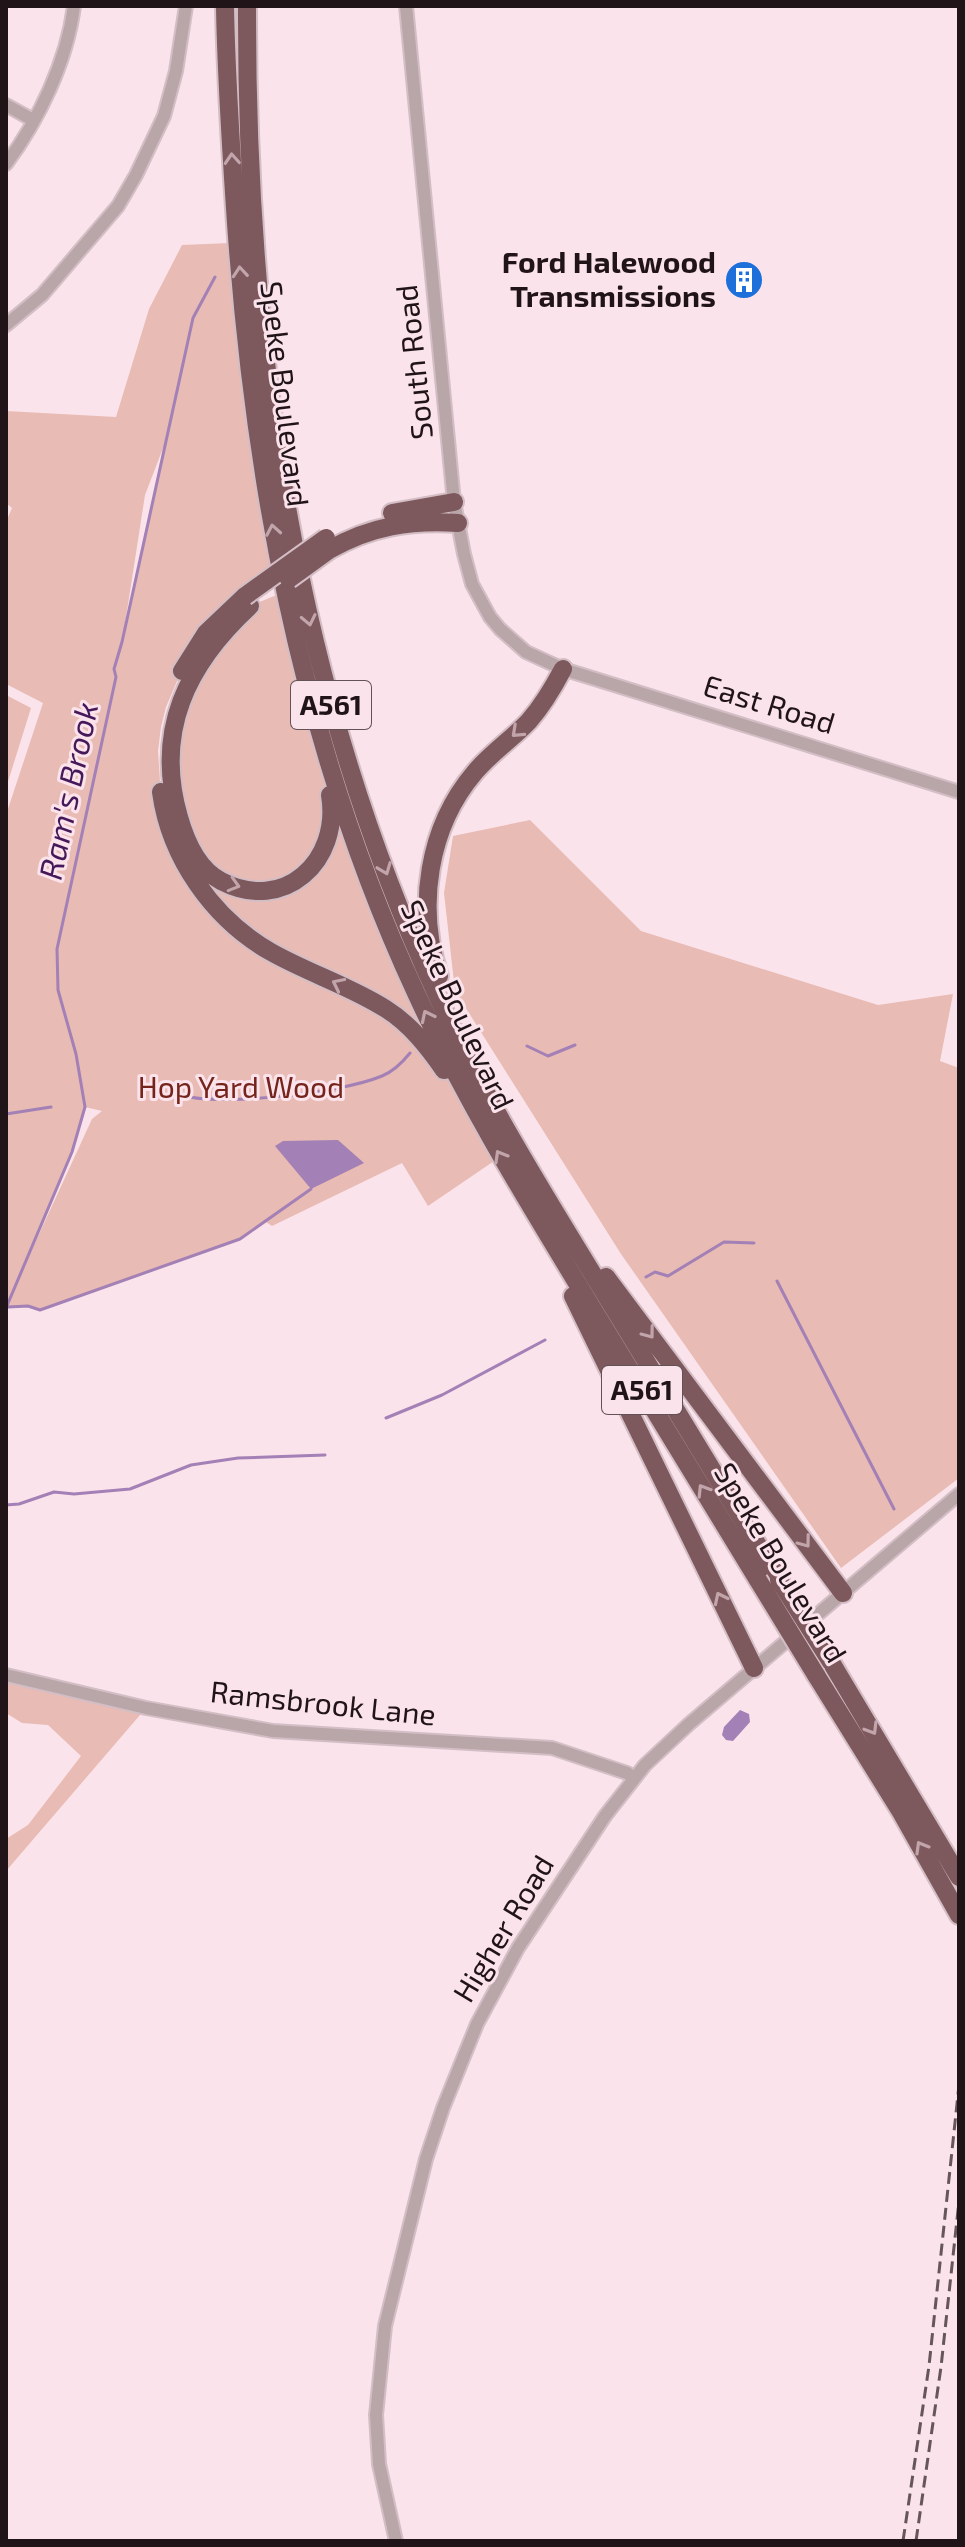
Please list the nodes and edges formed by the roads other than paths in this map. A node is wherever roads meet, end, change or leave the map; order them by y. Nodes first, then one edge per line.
1 (74, 6) edge
2 (186, 6) edge
3 (225, 6) edge
4 (247, 6) edge
5 (406, 6) edge
6 (6, 105) edge
7 (33, 120) junction
8 (6, 164) edge
9 (6, 325) edge
10 (454, 502) junction
11 (458, 523) junction
12 (328, 544) junction
13 (284, 592) junction
14 (248, 601) junction
15 (563, 669) junction
16 (959, 792) edge
17 (475, 1111) junction
18 (513, 1142) junction
19 (526, 1200) junction
20 (550, 1205) junction
21 (959, 1494) edge
22 (843, 1593) junction
23 (754, 1668) junction
24 (6, 1675) edge
25 (634, 1778) junction
26 (959, 1877) edge
27 (959, 1915) edge
28 (396, 2541) edge

1 - 7 street
2 - 9 street
13 -> 3 highway, Speke Boulevard / A561
4 -> 18 highway, Speke Boulevard / A561
5 - 10 street, South Road
6 - 7 street
7 - 8 street
10 - 11 street, South Road
10 - 12 highway
11 - 12 highway
11 - 15 street, South Road
12 - 14 highway, bridge
14 -> 13 highway
17 -> 13 highway, Speke Boulevard / A561
17 -> 14 highway
15 - 16 street, East Road
15 -> 18 highway
19 -> 17 highway, Speke Boulevard / A561
18 - 20 highway, Speke Boulevard / A561
23 -> 19 highway
27 -> 19 highway, Speke Boulevard / A561, bridge
20 -> 22 highway
20 -> 26 highway, Speke Boulevard / A561, bridge
21 - 22 street, Higher Road
22 - 23 street, Higher Road
23 - 25 street, Higher Road
24 - 25 street, Ramsbrook Lane
25 - 28 street, Higher Road

